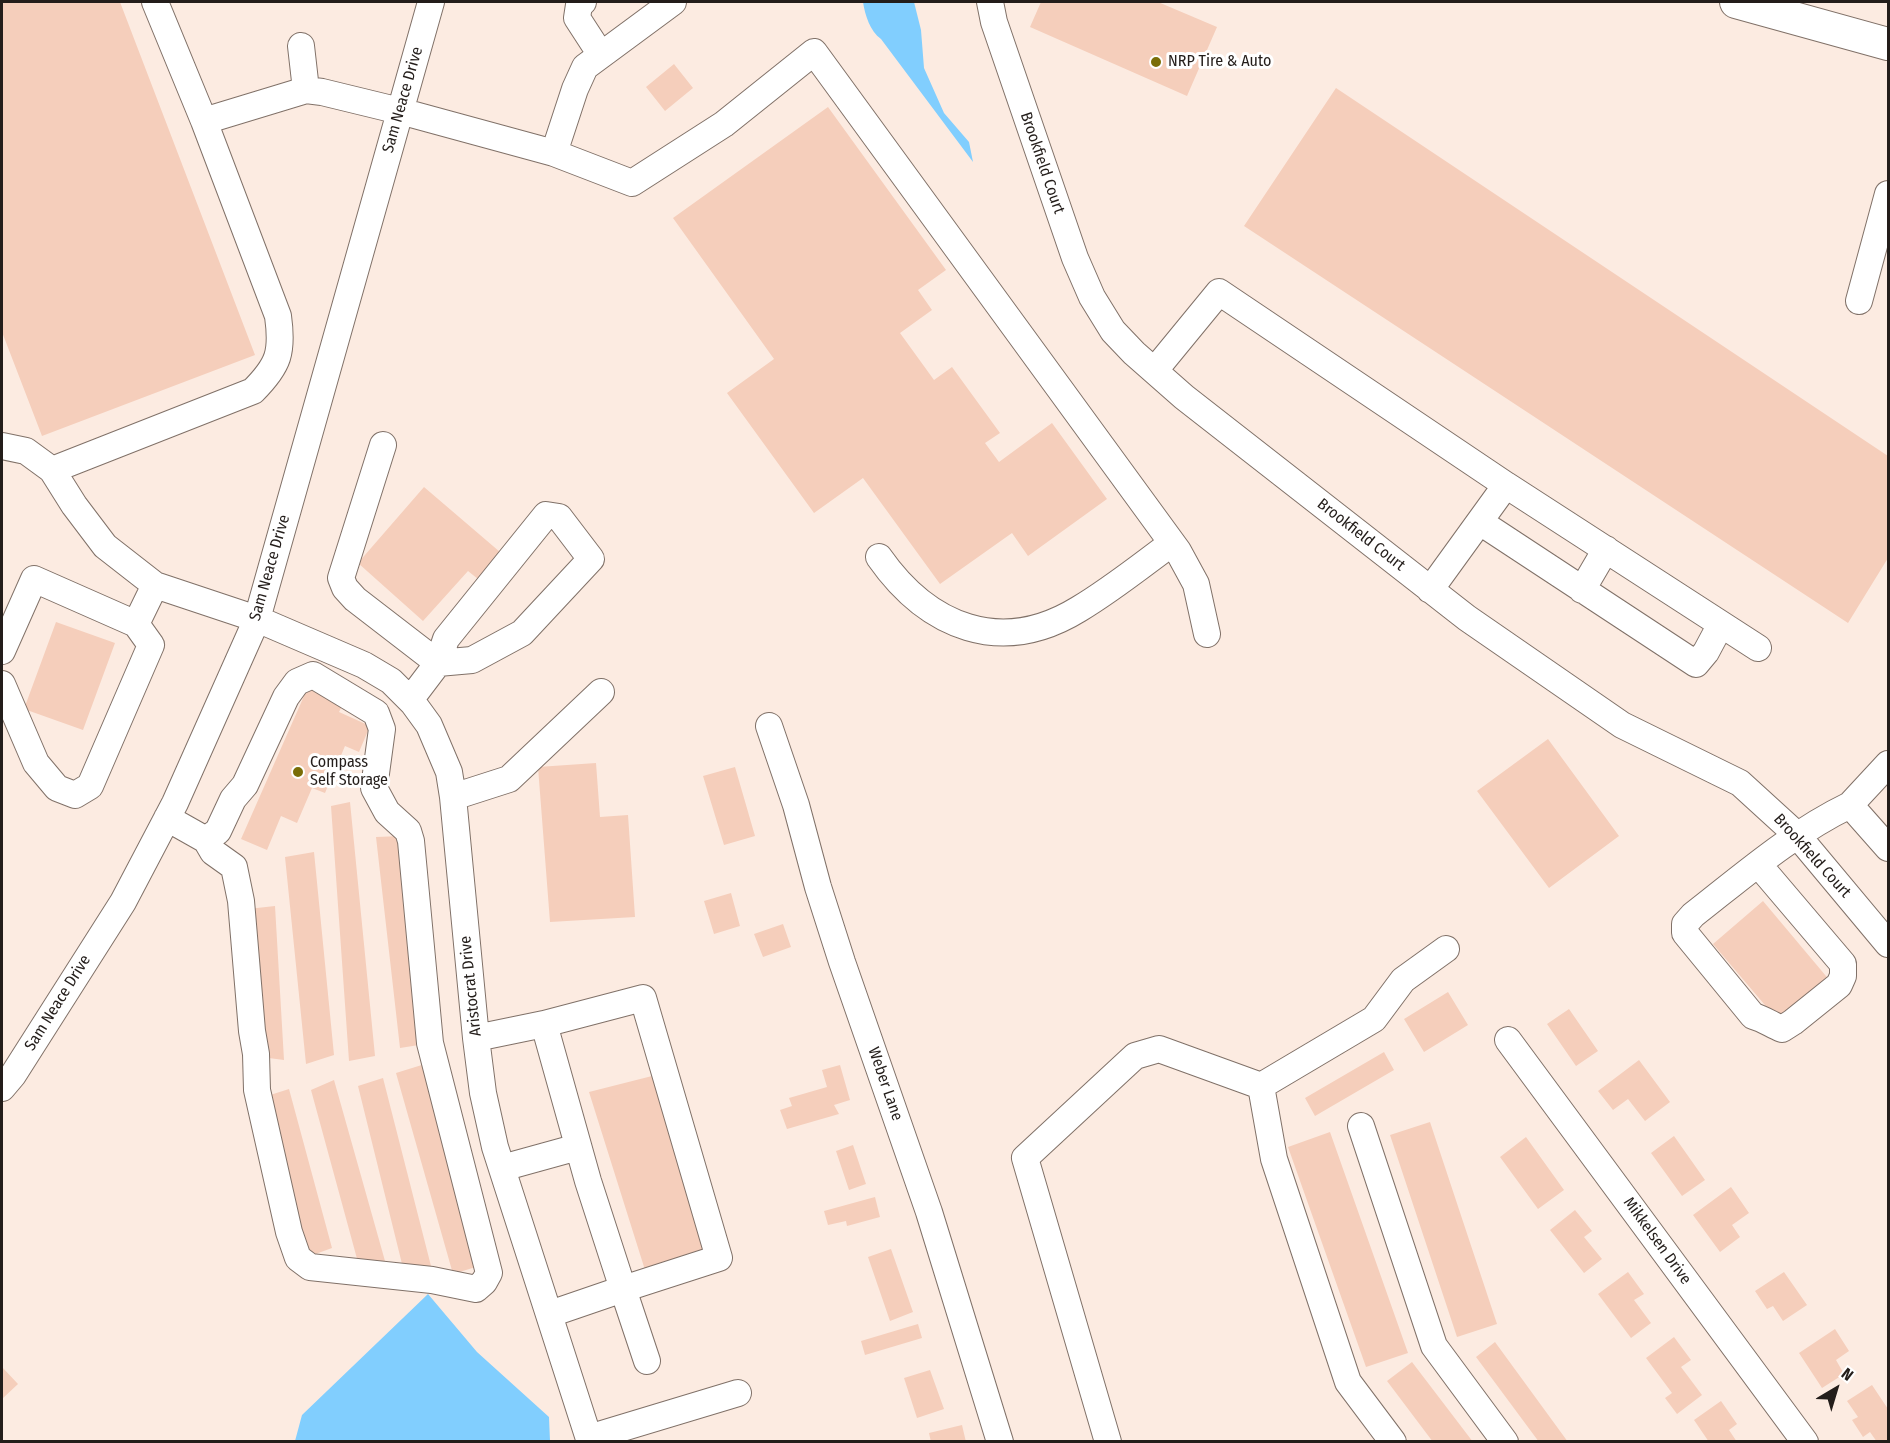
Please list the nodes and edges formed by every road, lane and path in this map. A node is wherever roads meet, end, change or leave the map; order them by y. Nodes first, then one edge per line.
1 (155, 2) edge
2 (431, 2) edge
3 (583, 2) edge
4 (673, 2) edge
5 (990, 2) edge
6 (1736, 2) edge
7 (1888, 44) edge
8 (301, 46) dead end
9 (601, 55) junction
10 (306, 90) junction
11 (400, 111) junction
12 (204, 121) junction
13 (554, 153) junction
14 (1888, 195) edge
15 (1859, 301) dead end
16 (1155, 370) junction
17 (383, 445) dead end
18 (2, 446) edge
19 (52, 470) junction
20 (1506, 485) junction
21 (1480, 522) junction
22 (1172, 543) junction
23 (1606, 549) junction
24 (879, 557) dead end
25 (155, 585) junction
26 (1430, 590) junction
27 (1582, 590) junction
28 (256, 619) junction
29 (136, 624) junction
30 (1721, 624) junction
31 (1207, 634) dead end
32 (1758, 648) dead end
33 (2, 651) edge
34 (438, 663) junction
35 (2, 684) edge
36 (601, 692) dead end
37 (410, 700) junction
38 (769, 726) dead end
39 (1888, 764) edge
40 (453, 797) junction
41 (1850, 806) junction
42 (167, 818) junction
43 (1797, 836) junction
44 (206, 840) junction
45 (1888, 848) edge
46 (1758, 864) junction
47 (1888, 944) edge
48 (1446, 949) dead end
49 (544, 1024) junction
50 (476, 1038) junction
51 (1508, 1040) dead end
52 (1261, 1086) junction
53 (2, 1088) edge
54 (1361, 1126) dead end
55 (578, 1147) junction
56 (502, 1168) junction
57 (623, 1289) junction
58 (550, 1314) junction
59 (647, 1361) dead end
60 (738, 1393) dead end
61 (589, 1440) edge
62 (1000, 1442) edge
63 (1108, 1442) edge
64 (1393, 1442) edge
65 (1505, 1442) edge
66 (1805, 1442) edge

1 - 12 street
2 - 11 street, Sam Neace Drive
3 - 9 street
4 - 9 street
5 - 16 street, Brookfield Court
6 - 7 main road
8 - 10 street
9 - 13 street
10 - 11 street
10 - 12 street
11 - 13 street
11 - 28 street, Sam Neace Drive
12 - 19 street
13 - 22 street
14 - 15 street
16 - 20 street
16 - 26 street, Brookfield Court
17 - 34 street
18 - 19 street
19 - 25 street, Aristocrat Drive
20 - 21 street
20 - 23 street
21 - 26 street
21 - 27 street
22 - 24 street
22 - 31 street
23 - 27 street
23 - 30 street
25 - 28 street, Aristocrat Drive
25 - 29 street
26 - 43 street, Brookfield Court
27 - 30 street
28 - 37 street, Aristocrat Drive
28 - 42 street, Sam Neace Drive
29 - 33 street
29 - 35 street
30 - 32 street
34 - 34 street
34 - 37 street
36 - 40 street
37 - 40 street, Aristocrat Drive
38 - 62 street, Weber Lane
39 - 41 street
40 - 50 street, Aristocrat Drive
41 - 43 street
41 - 45 street
42 - 44 street
42 - 53 street, Sam Neace Drive
43 - 46 street
43 - 47 street, Brookfield Court
44 - 44 street
46 - 46 street
48 - 52 street
49 - 50 street
49 - 55 street
49 - 57 street
50 - 56 street, Aristocrat Drive
51 - 66 street, Mikkelsen Drive
52 - 63 street
52 - 64 street
54 - 65 street
55 - 56 street
55 - 57 street
56 - 58 street, Aristocrat Drive
57 - 58 street
57 - 59 street
58 - 61 street, Aristocrat Drive
60 - 61 street

